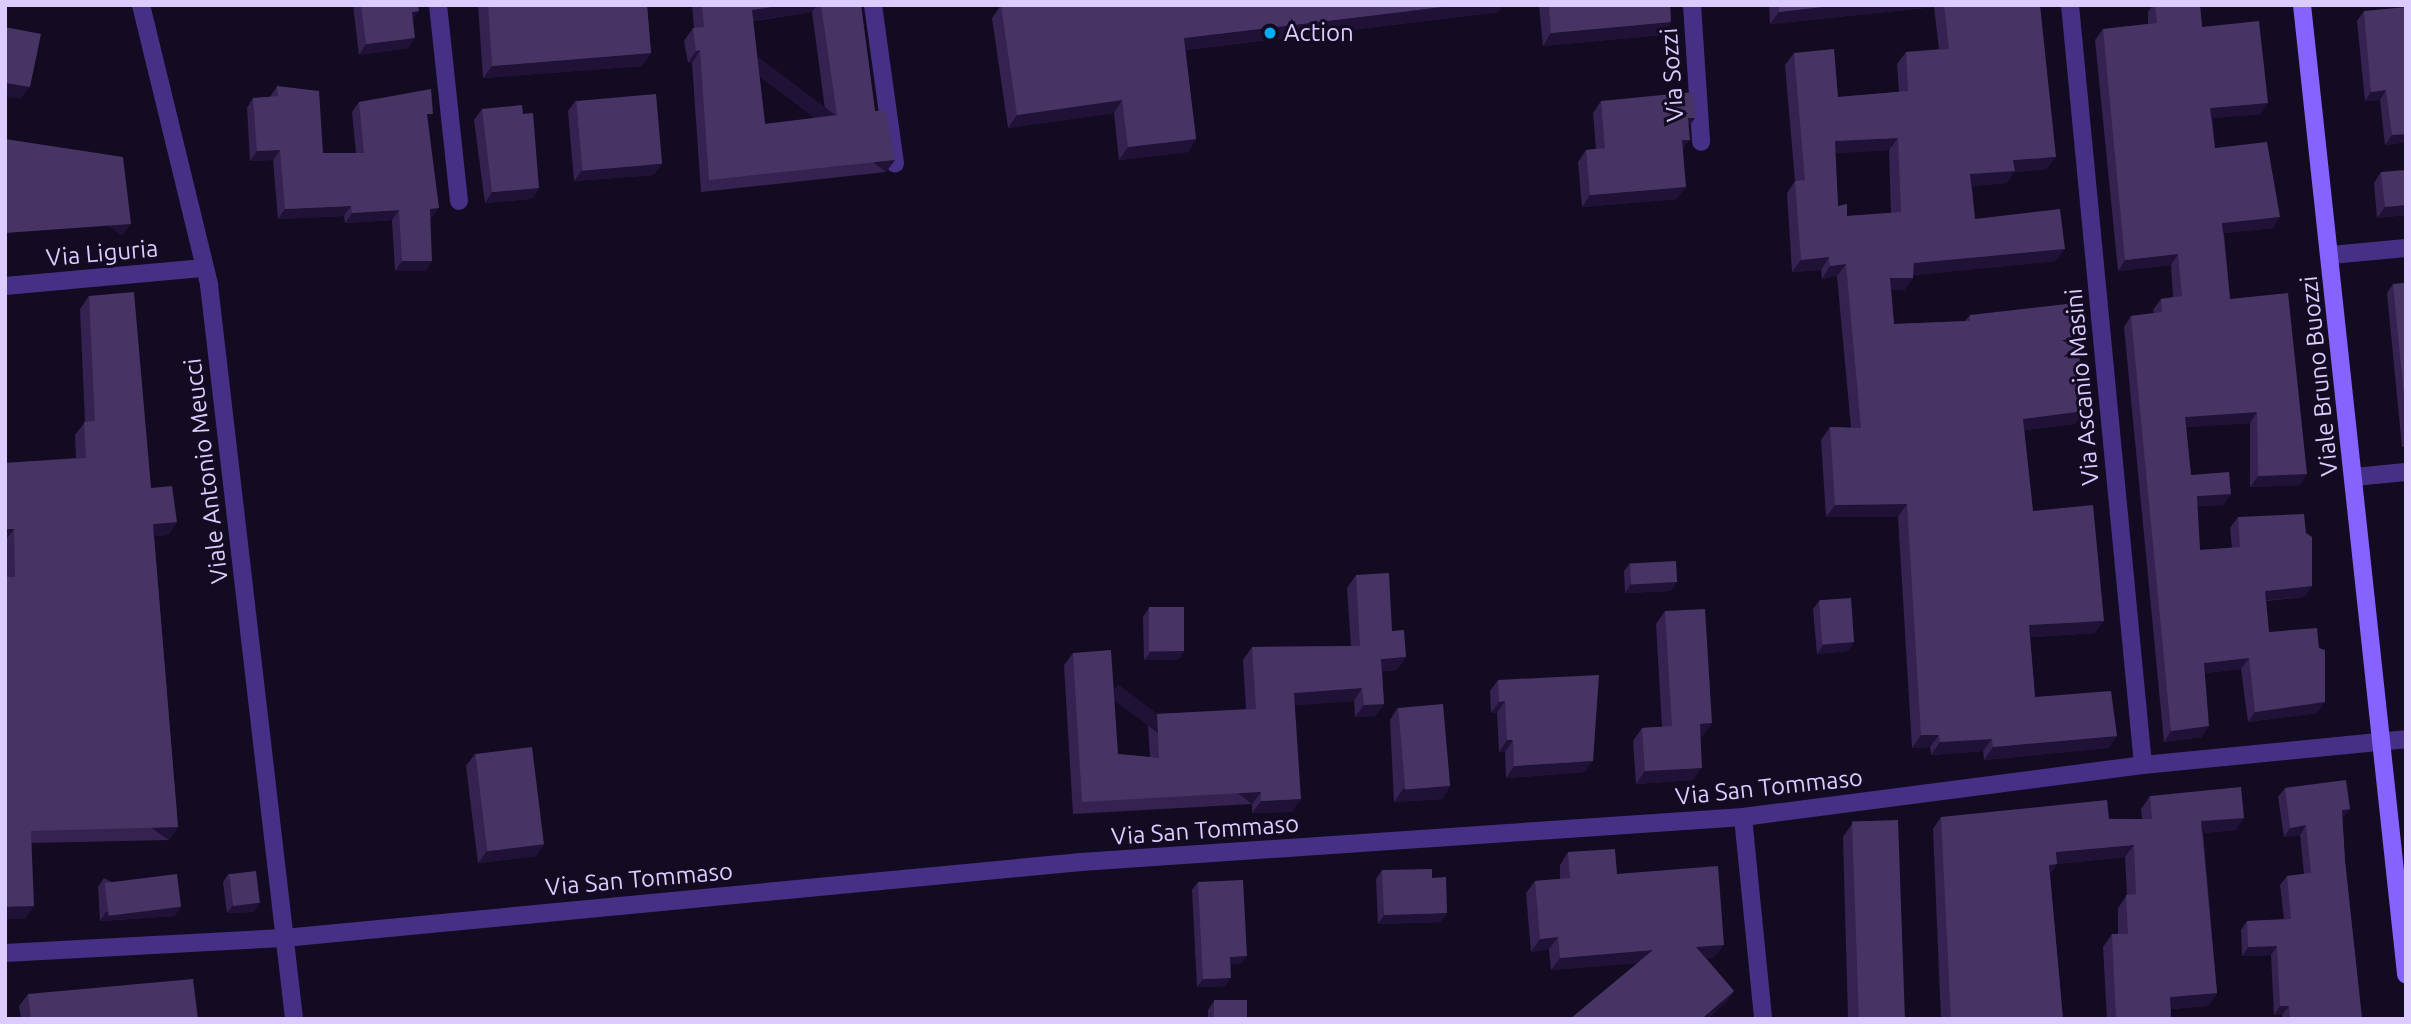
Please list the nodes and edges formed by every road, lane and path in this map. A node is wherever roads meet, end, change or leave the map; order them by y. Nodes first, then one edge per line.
1 (141, 5) edge
2 (438, 5) edge
3 (873, 5) edge
4 (1692, 5) edge
5 (2070, 5) edge
6 (2302, 5) edge
7 (1701, 142) dead end
8 (895, 163) edge
9 (458, 201) dead end
10 (2406, 248) edge
11 (2331, 254) junction
12 (204, 268) junction
13 (5, 286) edge
14 (2406, 472) edge
15 (2354, 477) junction
16 (2406, 739) edge
17 (2381, 742) junction
18 (2143, 765) junction
19 (1743, 817) junction
20 (284, 938) junction
21 (5, 953) edge
22 (2406, 974) edge
23 (294, 1019) edge
24 (1763, 1019) edge

1 - 12 street, Viale Antonio Meucci
2 - 9 street
3 - 8 street
4 - 7 street, Via Sozzi
5 - 18 street, Via Ascanio Masini
6 - 11 main road, Viale Bruno Buozzi
10 - 11 street
11 - 15 main road, Viale Bruno Buozzi
12 - 13 street, Via Liguria
12 - 20 street, Viale Antonio Meucci
14 - 15 street
15 - 17 main road, Viale Bruno Buozzi
16 - 17 street, Via San Tommaso
17 - 18 street, Via San Tommaso
17 - 22 main road, Viale Bruno Buozzi
18 - 19 street, Via San Tommaso
19 - 20 street, Via San Tommaso
19 - 24 street
20 - 21 street, Via San Tommaso
20 - 23 street, Viale Antonio Meucci

